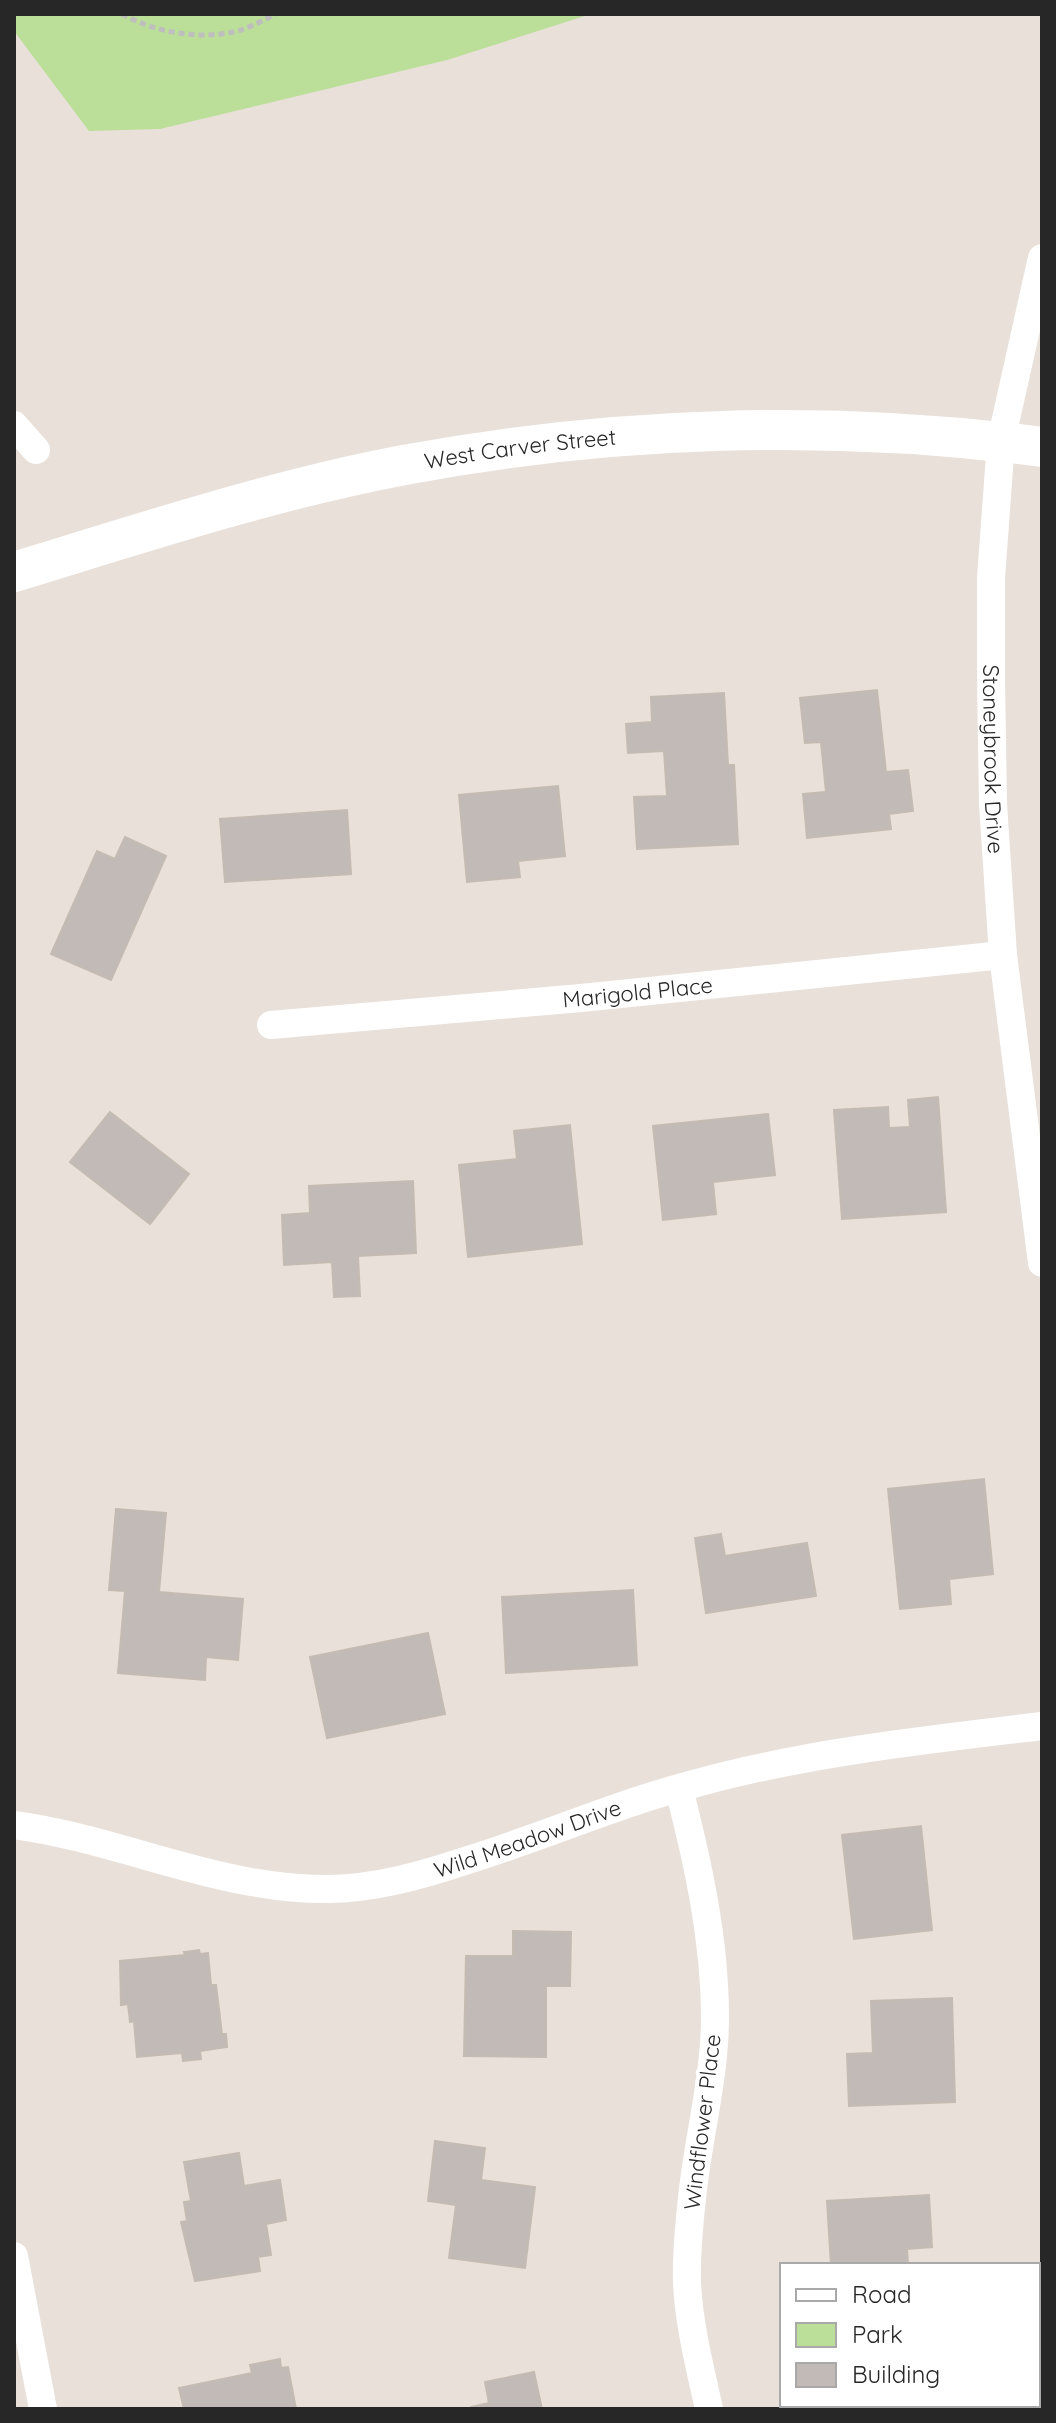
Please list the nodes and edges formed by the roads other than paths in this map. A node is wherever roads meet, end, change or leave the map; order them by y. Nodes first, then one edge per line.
1 (1042, 258) edge
2 (14, 425) edge
3 (1001, 441) junction
4 (1042, 447) edge
5 (36, 450) dead end
6 (14, 572) edge
7 (1003, 955) junction
8 (271, 1025) dead end
9 (1042, 1263) edge
10 (1042, 1726) edge
11 (679, 1789) junction
12 (14, 1825) edge
13 (14, 2256) edge
14 (43, 2409) edge
15 (709, 2409) edge

1 - 3 street, Stoneybrook Drive
2 - 5 street
3 - 4 street, West Carver Street
3 - 6 street, West Carver Street
3 - 7 street, Stoneybrook Drive
7 - 8 street, Marigold Place
7 - 9 street, Stoneybrook Drive
10 - 11 street, Wild Meadow Drive
11 - 12 street, Wild Meadow Drive
11 - 15 street, Windflower Place
13 - 14 street

